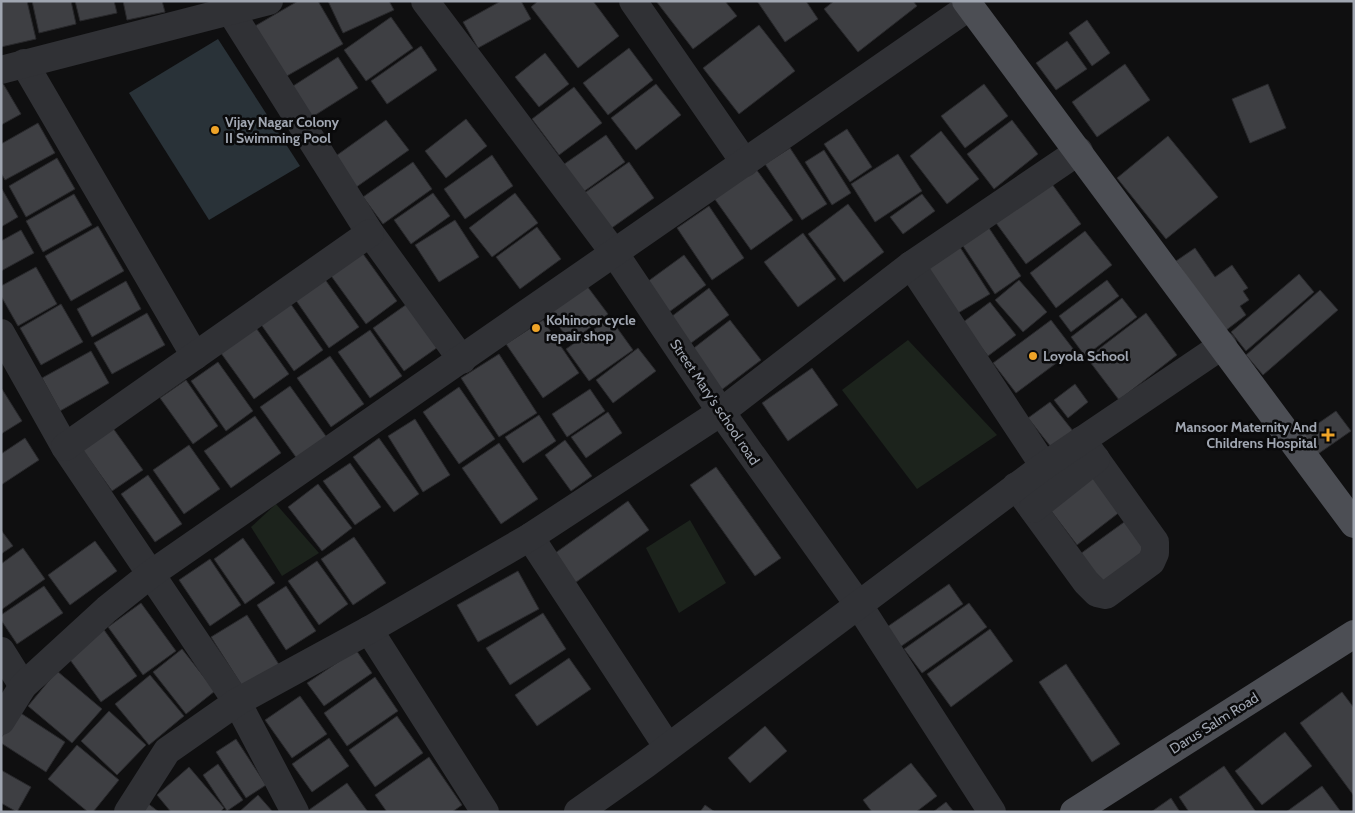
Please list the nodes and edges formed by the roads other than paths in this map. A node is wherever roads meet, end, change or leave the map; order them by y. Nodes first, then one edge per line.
1 (269, 1) edge
2 (633, 1) edge
3 (432, 2) edge
4 (968, 4) edge
5 (231, 12) junction
6 (12, 66) edge
7 (1079, 151) junction
8 (746, 163) junction
9 (370, 233) junction
10 (615, 254) junction
11 (911, 265) junction
12 (1, 334) edge
13 (1223, 345) junction
14 (195, 356) junction
15 (462, 360) junction
16 (721, 412) junction
17 (65, 447) junction
18 (1089, 449) junction
19 (1053, 470) junction
20 (1016, 486) junction
21 (1033, 509) junction
22 (1354, 524) edge
23 (530, 537) junction
24 (150, 574) junction
25 (858, 604) junction
26 (369, 630) junction
27 (1354, 634) edge
28 (1, 650) edge
29 (23, 686) junction
30 (236, 702) junction
31 (1, 721) edge
32 (667, 746) junction
33 (646, 764) junction
34 (128, 812) edge
35 (295, 812) edge
36 (485, 812) edge
37 (578, 812) edge
38 (610, 812) edge
39 (992, 812) edge
40 (1074, 812) edge

1 - 5 street
2 - 8 street
3 - 10 street, Street Mary's school road
4 - 7 main road
4 - 8 street
5 - 6 street
5 - 9 street
6 - 14 street
7 - 11 street
7 - 13 main road
8 - 10 street
9 - 14 street
9 - 15 street
10 - 15 street
10 - 16 street, Street Mary's school road
11 - 16 street
11 - 19 street
12 - 17 street
13 - 18 street
13 - 22 main road
14 - 17 street
15 - 24 street
16 - 23 street
16 - 25 street, Street Mary's school road
17 - 24 street
18 - 19 street
18 - 21 street
19 - 20 street
19 - 21 street
20 - 21 street
20 - 25 street
23 - 26 street
23 - 32 street
24 - 29 street
24 - 30 street
25 - 32 street
25 - 39 street, Street Mary's school road
26 - 30 street
26 - 36 street
27 - 40 main road, Darus Salm Road
28 - 29 street
29 - 31 street
30 - 34 street
30 - 35 street
32 - 33 street
33 - 37 street
33 - 38 street

